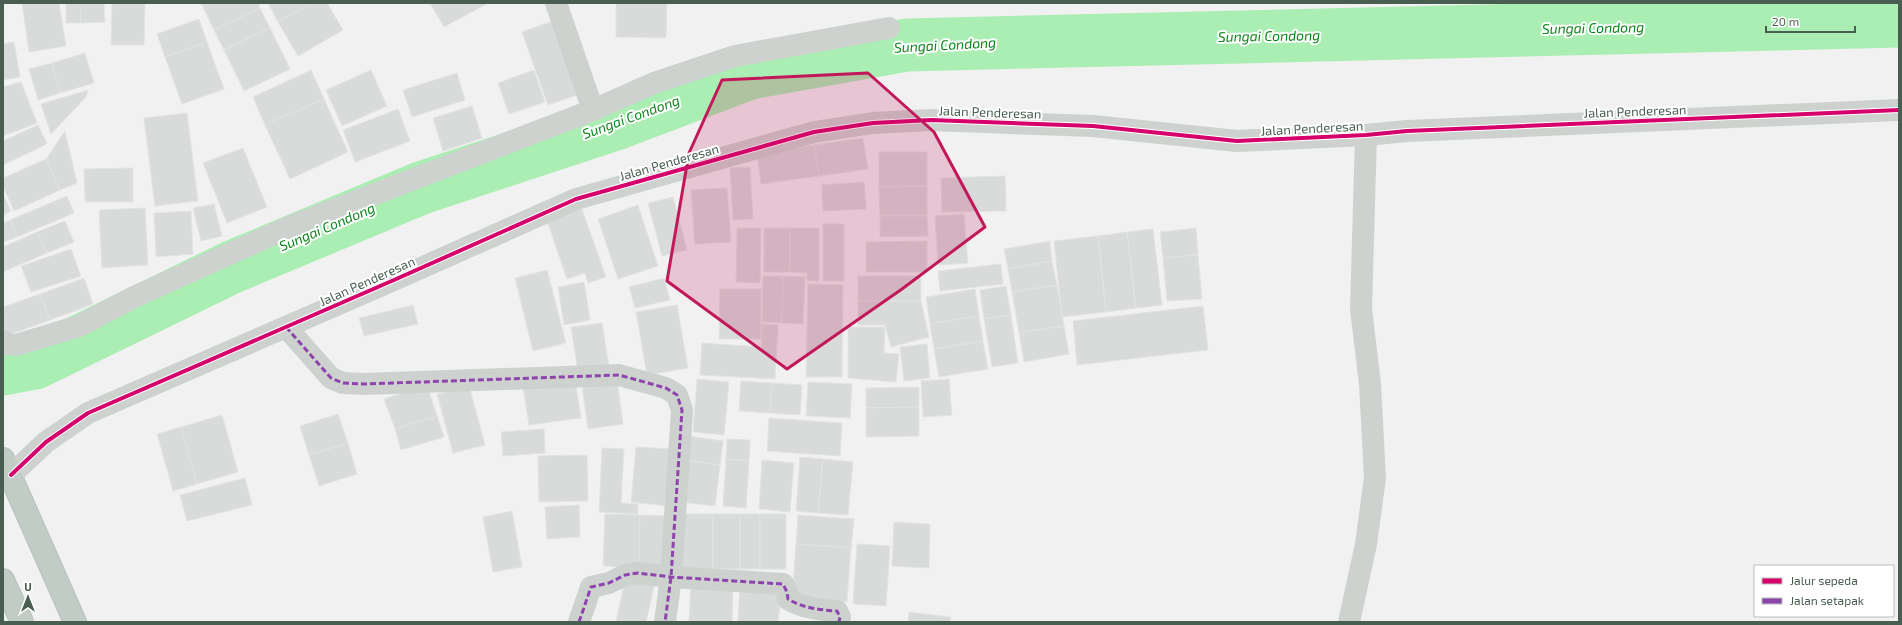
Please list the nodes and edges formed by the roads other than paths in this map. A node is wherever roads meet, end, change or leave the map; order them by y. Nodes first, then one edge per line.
1 (556, 3) edge
2 (889, 28) dead end
3 (594, 110) junction
4 (1899, 110) edge
5 (1366, 135) junction
6 (286, 327) junction
7 (3, 341) edge
8 (8, 468) edge
9 (671, 577) junction
10 (3, 580) edge
11 (22, 622) edge
12 (75, 622) edge
13 (579, 622) edge
14 (665, 622) edge
15 (839, 622) edge
16 (1349, 622) edge

1 - 3 street
2 - 3 street
3 - 7 street
4 - 5 street, Jalan Penderesan
5 - 6 street, Jalan Penderesan
5 - 16 street
6 - 8 street, Jalan Penderesan
6 - 9 street
8 - 12 highway
9 - 13 street
9 - 14 street
9 - 15 street
10 - 11 highway

